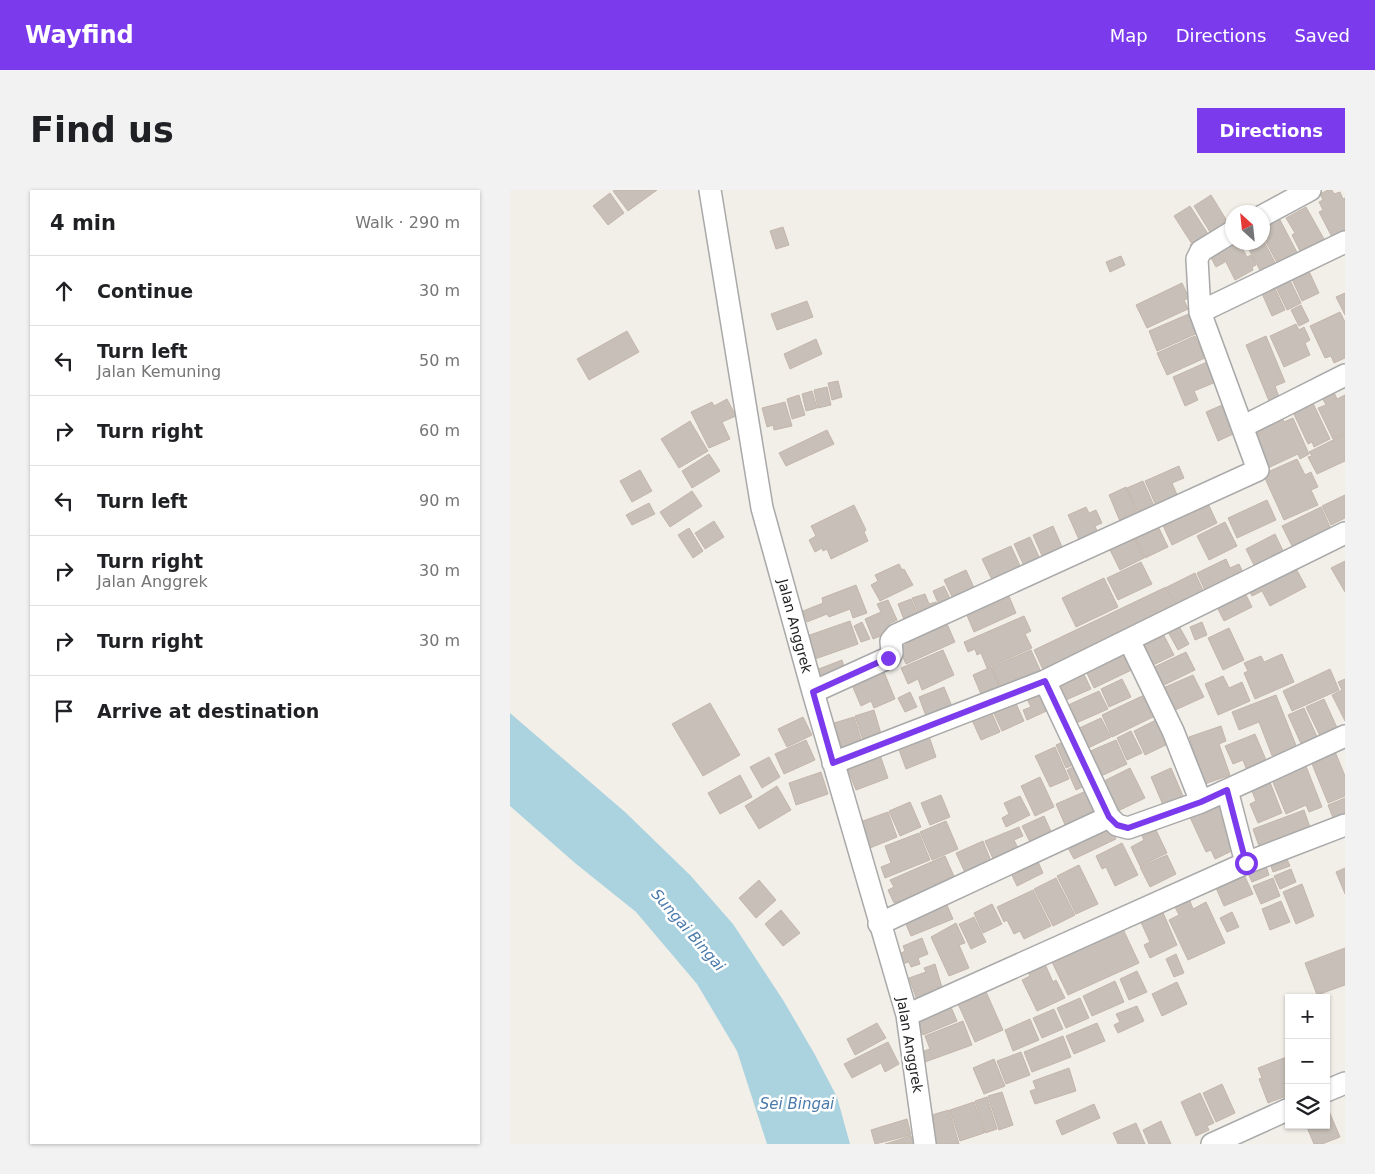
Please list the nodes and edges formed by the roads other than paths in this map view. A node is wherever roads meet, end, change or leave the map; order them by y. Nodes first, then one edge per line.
1 (710, 190) edge
2 (1310, 190) edge
3 (1270, 212) edge
4 (1225, 236) edge
5 (1345, 242) edge
6 (1200, 312) junction
7 (1345, 375) edge
8 (1244, 426) junction
9 (1345, 533) edge
10 (1130, 640) junction
11 (1045, 681) junction
12 (813, 692) junction
13 (1345, 736) edge
14 (833, 763) junction
15 (1227, 790) junction
16 (1201, 802) junction
17 (1109, 817) junction
18 (1345, 825) edge
19 (1246, 863) junction
20 (879, 924) junction
21 (907, 1015) junction
22 (1345, 1083) edge
23 (1330, 1089) edge
24 (1285, 1111) edge
25 (925, 1144) edge
26 (1212, 1144) edge

1 - 12 street, Jalan Anggrek
2 - 3 street
4 - 6 street
5 - 6 street
6 - 8 street
7 - 8 street
8 - 12 street
9 - 10 street
10 - 11 street
10 - 16 street
11 - 14 street
11 - 17 street
12 - 14 street, Jalan Anggrek
13 - 15 street
14 - 20 street, Jalan Anggrek
15 - 16 street
15 - 19 street
16 - 17 street
17 - 20 street
18 - 19 street
19 - 21 street
20 - 21 street, Jalan Anggrek
21 - 25 street, Jalan Anggrek
22 - 23 street
24 - 26 street

